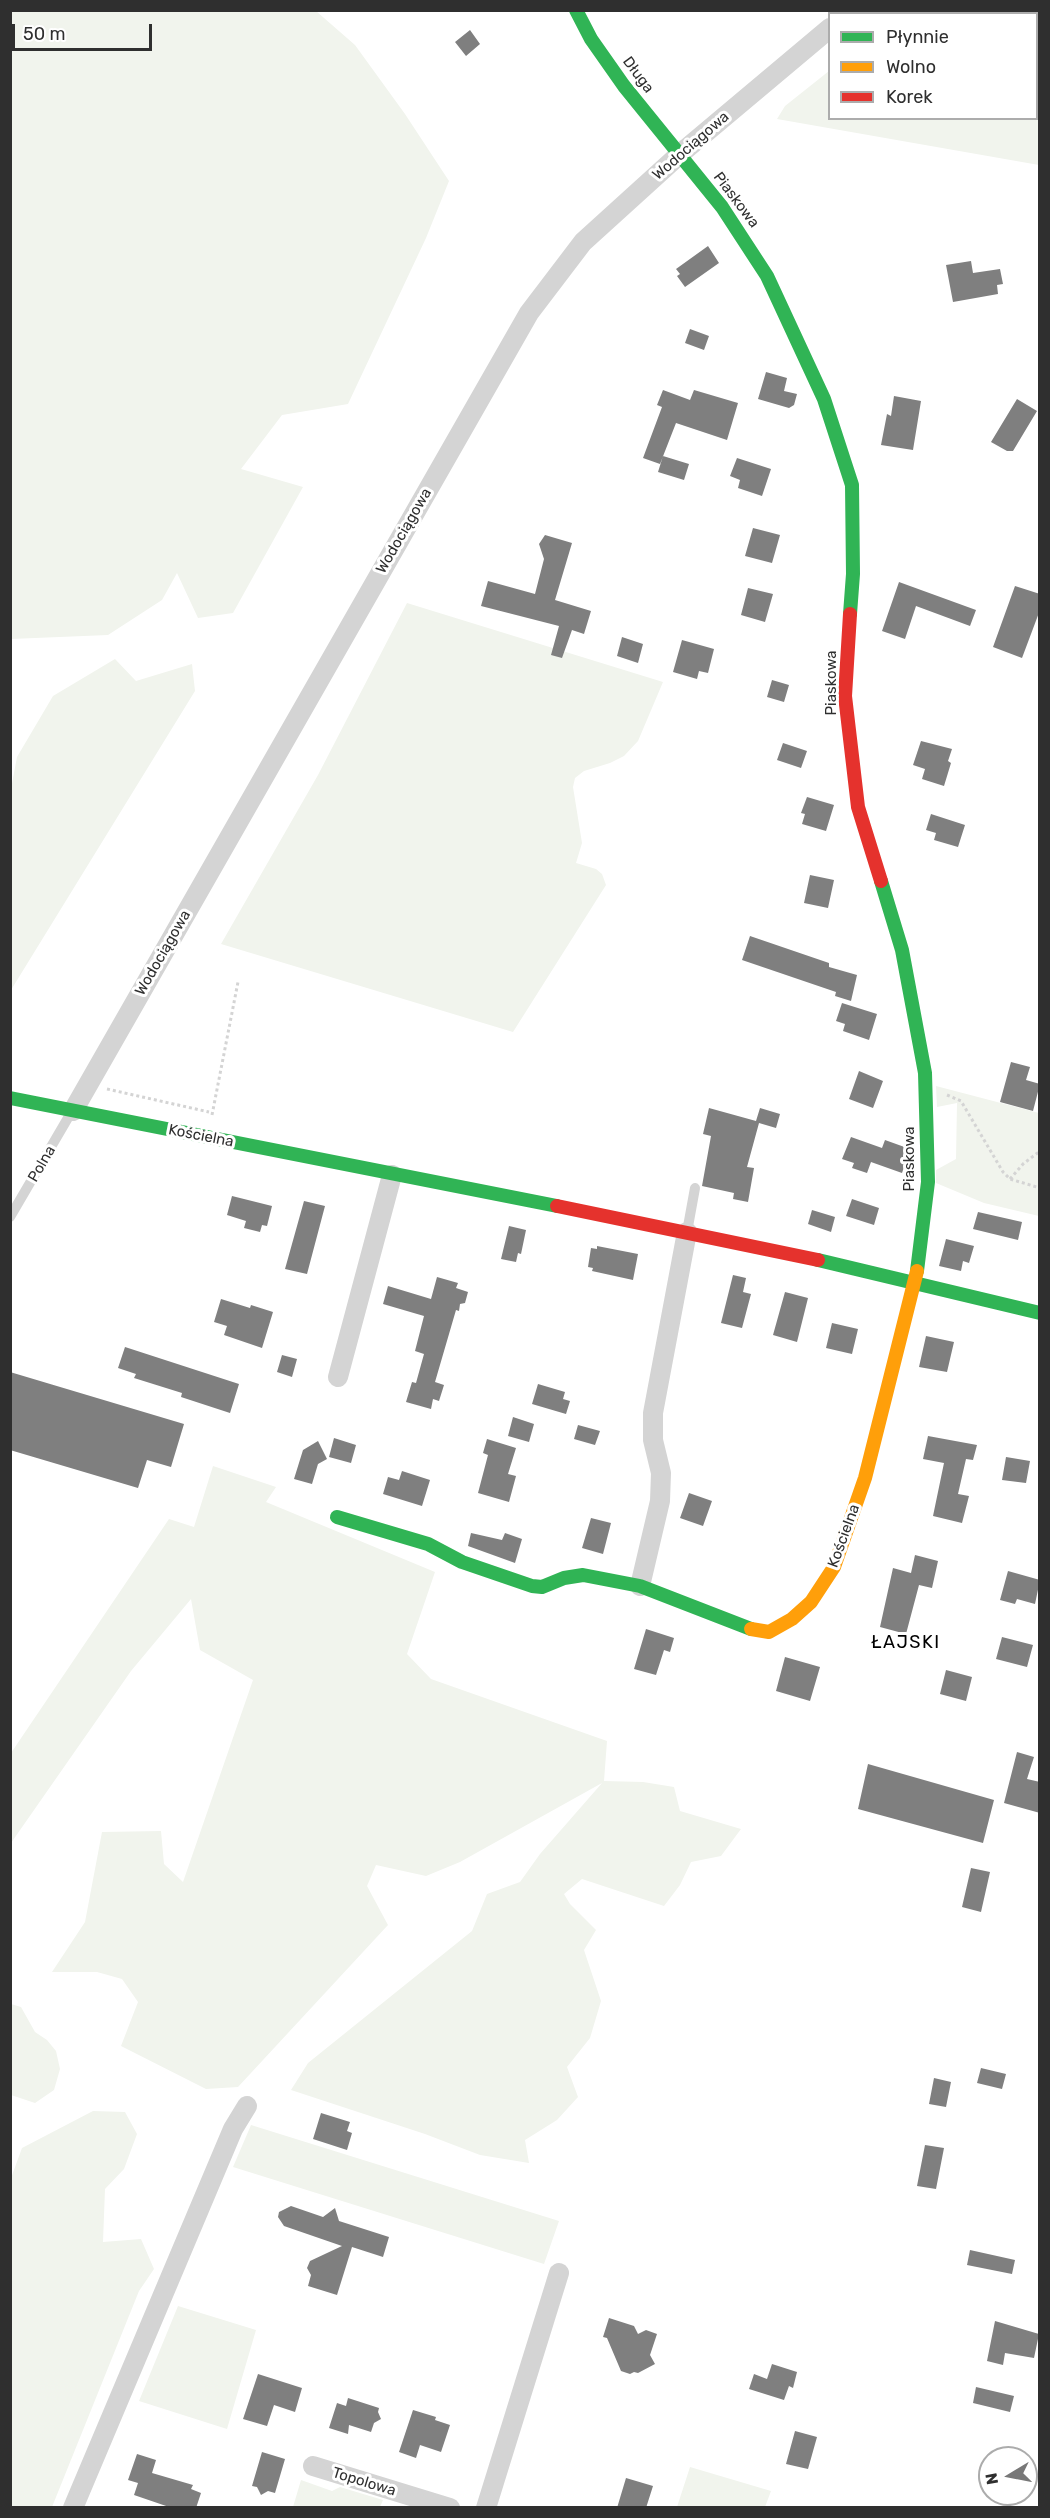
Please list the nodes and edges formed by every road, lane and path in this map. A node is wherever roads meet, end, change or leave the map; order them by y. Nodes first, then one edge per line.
1 (576, 10) edge
2 (828, 30) edge
3 (680, 154) junction
4 (238, 982) dead end
5 (926, 1090) junction
6 (10, 1098) edge
7 (73, 1111) junction
8 (208, 1138) junction
9 (1040, 1151) edge
10 (392, 1175) junction
11 (1010, 1179) junction
12 (695, 1188) dead end
13 (1040, 1188) edge
14 (10, 1217) edge
15 (687, 1232) junction
16 (916, 1283) junction
17 (1040, 1313) edge
18 (338, 1377) dead end
19 (337, 1517) dead end
20 (640, 1587) junction
21 (247, 2106) dead end
22 (559, 2273) dead end
23 (313, 2466) dead end
24 (74, 2508) edge
25 (450, 2508) edge
26 (486, 2508) edge

1 - 3 street, Długa
2 - 3 street, Wodociągowa
3 - 5 street, Piaskowa
3 - 7 street, Wodociągowa
4 - 8 path
5 - 11 path
5 - 16 street, Piaskowa
6 - 7 street, Kościelna
7 - 8 street, Kościelna
7 - 14 lane, Polna
8 - 10 street, Kościelna
9 - 11 path
10 - 15 street, Kościelna
10 - 18 street
11 - 13 path
12 - 15 lane
15 - 16 street, Kościelna
15 - 20 street
16 - 17 street, Kościelna
16 - 20 street, Kościelna
19 - 20 street, Kościelna
21 - 24 street
22 - 26 street
23 - 25 street, Topolowa

